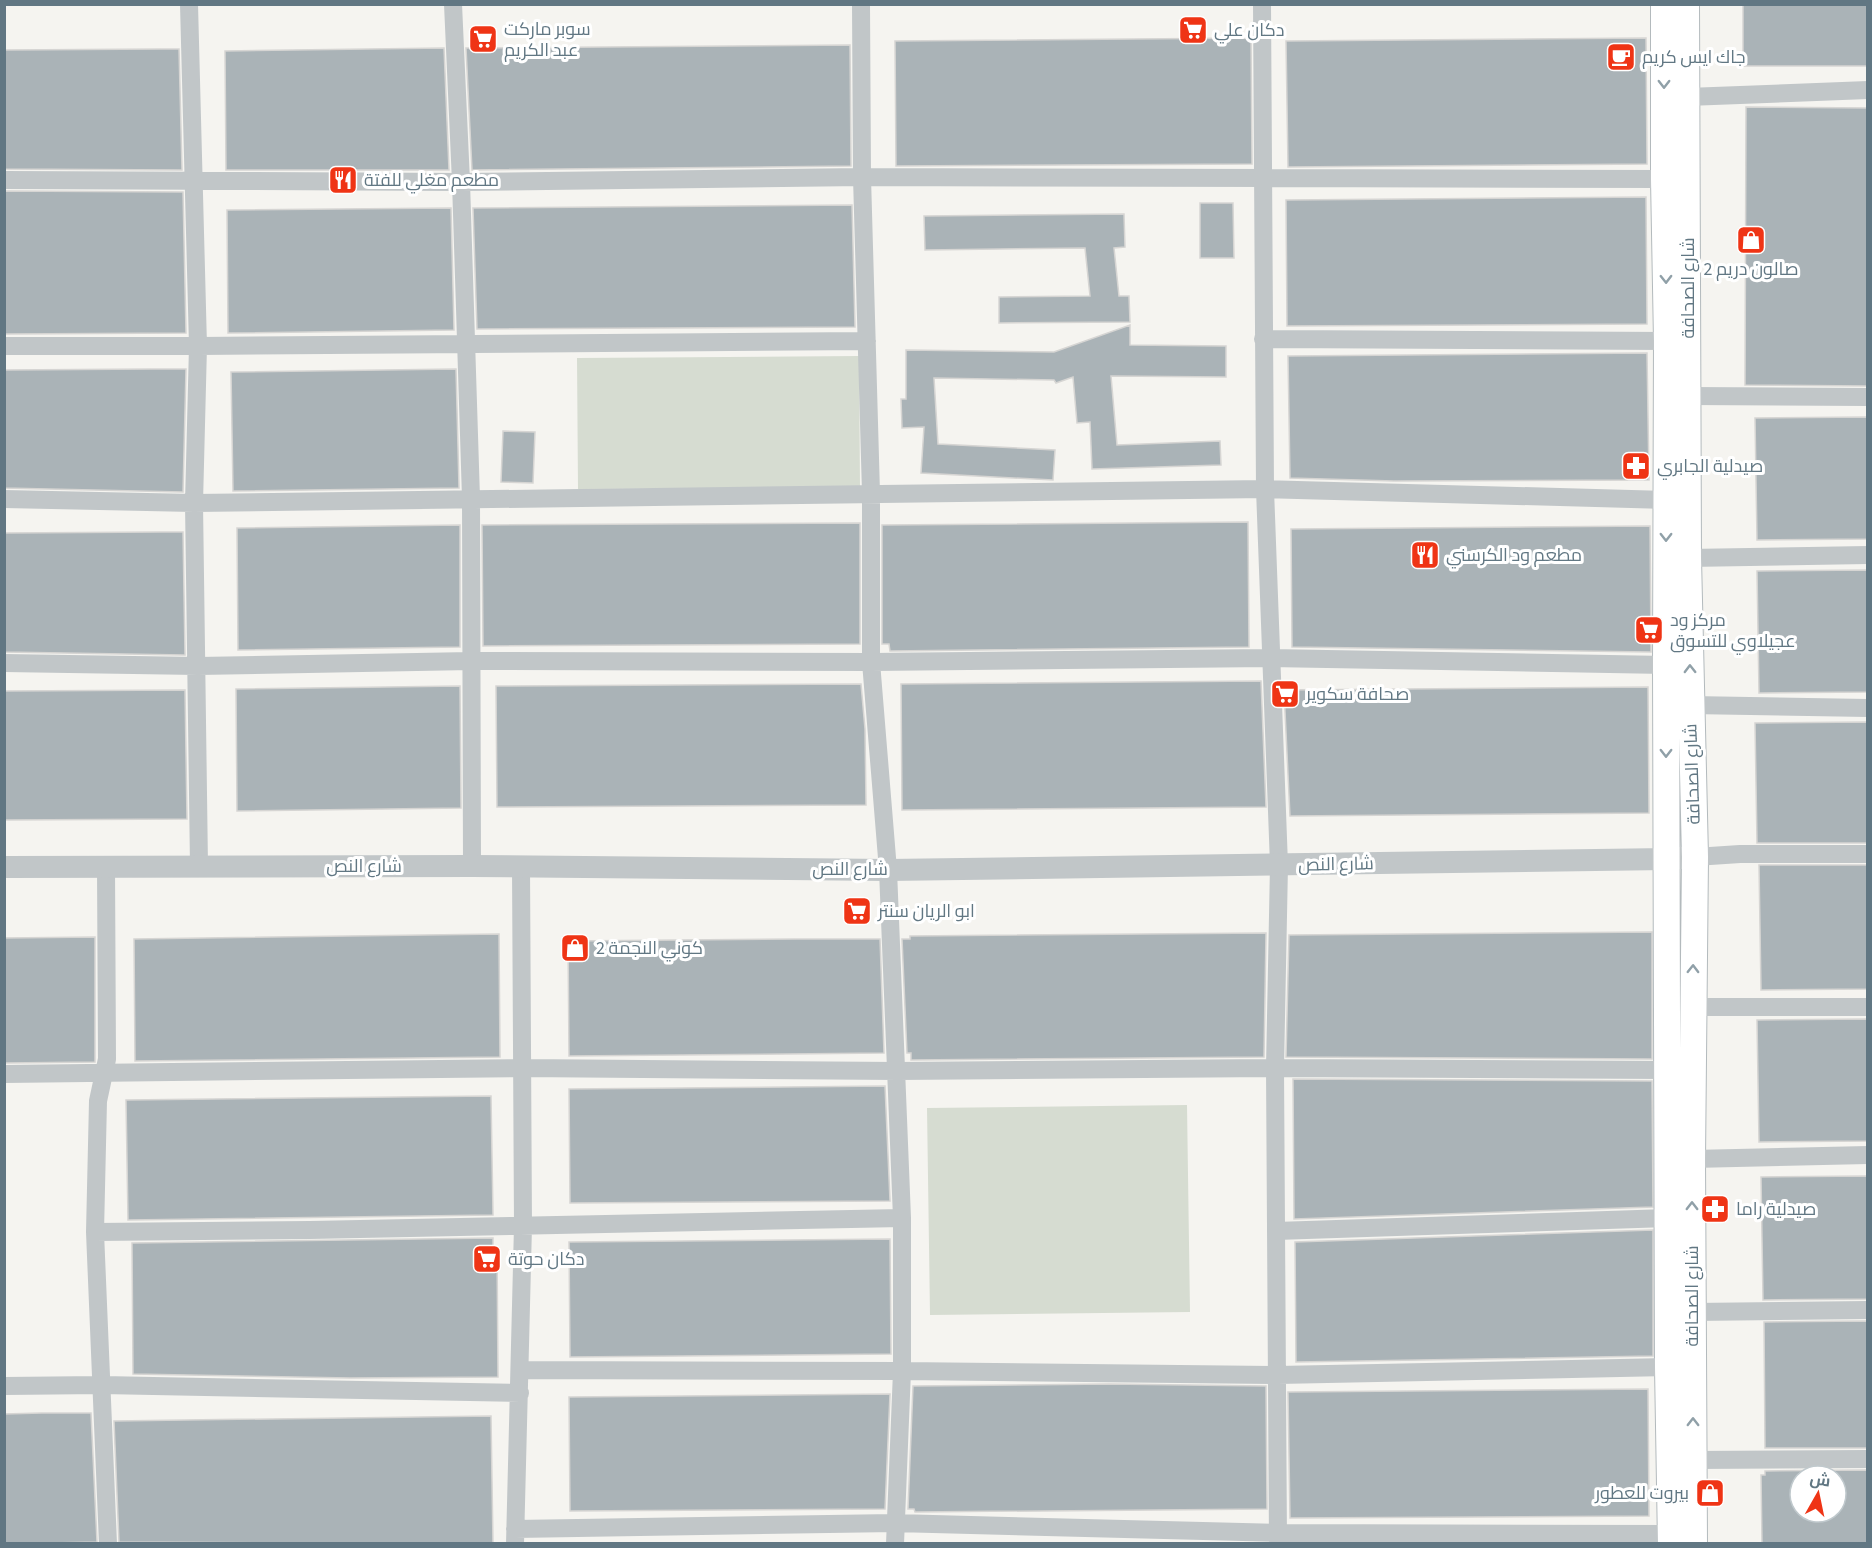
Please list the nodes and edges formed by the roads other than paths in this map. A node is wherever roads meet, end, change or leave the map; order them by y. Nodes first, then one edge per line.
1 (189, 4) edge
2 (453, 4) edge
3 (861, 4) edge
4 (1262, 4) edge
5 (1664, 4) edge
6 (1686, 4) edge
7 (1868, 90) edge
8 (1687, 97) junction
9 (862, 177) junction
10 (1263, 178) junction
11 (1664, 179) junction
12 (4, 180) edge
13 (195, 181) junction
14 (461, 182) junction
15 (1263, 339) junction
16 (867, 341) junction
17 (1667, 341) junction
18 (466, 344) junction
19 (4, 346) edge
20 (198, 346) junction
21 (1689, 396) junction
22 (1868, 397) edge
23 (1265, 489) junction
24 (871, 493) junction
25 (471, 498) junction
26 (4, 499) edge
27 (1667, 500) junction
28 (195, 503) junction
29 (1868, 555) edge
30 (1688, 558) junction
31 (1270, 658) junction
32 (471, 662) junction
33 (871, 662) junction
34 (4, 663) edge
35 (1666, 665) junction
36 (198, 666) junction
37 (1690, 705) junction
38 (1868, 708) edge
39 (1868, 854) edge
40 (1695, 857) junction
41 (1667, 859) junction
42 (1279, 864) junction
43 (199, 866) junction
44 (472, 866) junction
45 (4, 867) edge
46 (106, 867) junction
47 (521, 867) junction
48 (888, 870) junction
49 (1692, 1007) junction
50 (1868, 1007) edge
51 (522, 1068) junction
52 (1275, 1068) junction
53 (1667, 1070) junction
54 (898, 1071) junction
55 (104, 1072) junction
56 (4, 1074) edge
57 (1868, 1155) edge
58 (1692, 1160) junction
59 (902, 1218) junction
60 (1668, 1218) junction
61 (523, 1226) junction
62 (1275, 1231) junction
63 (95, 1232) junction
64 (1868, 1310) edge
65 (1693, 1312) junction
66 (1668, 1367) junction
67 (520, 1370) junction
68 (902, 1371) junction
69 (1278, 1375) junction
70 (102, 1385) junction
71 (4, 1386) edge
72 (520, 1393) junction
73 (1868, 1458) edge
74 (1694, 1460) junction
75 (895, 1522) junction
76 (515, 1536) edge
77 (1278, 1538) edge
78 (1678, 1540) edge
79 (108, 1544) edge
80 (895, 1544) edge

1 - 13 street
2 - 14 street
3 - 9 street
4 - 10 street
5 -> 11 main road, شارع الصحافة
6 - 8 main road, شارع الصحافة
7 - 8 street
8 - 21 main road, شارع الصحافة
9 - 10 street
9 - 14 street
9 - 16 street
10 - 11 street
10 - 15 street
11 -> 17 main road, شارع الصحافة
12 - 13 street
13 - 14 street
13 - 20 street
14 - 18 street
15 - 17 street
15 - 23 street
16 - 18 street
16 - 24 street
17 - 27 main road, شارع الصحافة
18 - 20 street
18 - 25 street
19 - 20 street
20 - 28 street
21 - 22 street
21 - 30 main road, شارع الصحافة
23 - 24 street
23 - 27 street
23 - 31 street
24 - 25 street
24 - 33 street
25 - 28 street
25 - 32 street
26 - 28 street
27 -> 35 main road, شارع الصحافة
28 - 36 street
29 - 30 street
37 -> 30 main road, شارع الصحافة
31 - 33 street
31 - 35 street
31 - 42 street
32 - 33 street
32 - 36 street
32 - 44 street
33 - 48 street
34 - 36 street
35 -> 41 main road, شارع الصحافة
36 - 43 street
37 - 38 street
37 - 40 main road, شارع الصحافة
39 - 40 street
40 - 41 street, شارع النص
49 -> 40 main road, شارع الصحافة
41 - 42 street, شارع النص
41 - 53 main road, شارع الصحافة
42 - 48 street, شارع النص
42 - 52 street
43 - 44 street, شارع النص
43 - 46 street, شارع النص
44 - 47 street, شارع النص
45 - 46 street, شارع النص
46 - 55 street
47 - 48 street, شارع النص
47 - 51 street
48 - 54 street
49 - 50 street
49 - 58 main road, شارع الصحافة
51 - 54 street
51 - 55 street
51 - 61 street
52 - 53 street
52 - 54 street
52 - 62 street
53 - 60 main road, شارع الصحافة
54 - 59 street
55 - 56 street
55 - 63 street
57 - 58 street
65 -> 58 main road, شارع الصحافة
59 - 61 street
59 - 68 street
60 - 62 street
60 - 66 main road, شارع الصحافة
61 - 63 street
61 - 67 street
62 - 69 street
63 - 70 street
64 - 65 street
74 -> 65 main road, شارع الصحافة
66 - 69 street
66 - 78 main road, شارع الصحافة
67 - 68 street
67 - 72 street
68 - 69 street
68 - 75 street
69 - 77 street
70 - 71 street
70 - 72 street
70 - 79 street
72 - 76 street
73 - 74 street
74 - 78 main road, شارع الصحافة
75 - 76 street
75 - 77 street
75 - 80 street
77 - 78 street

